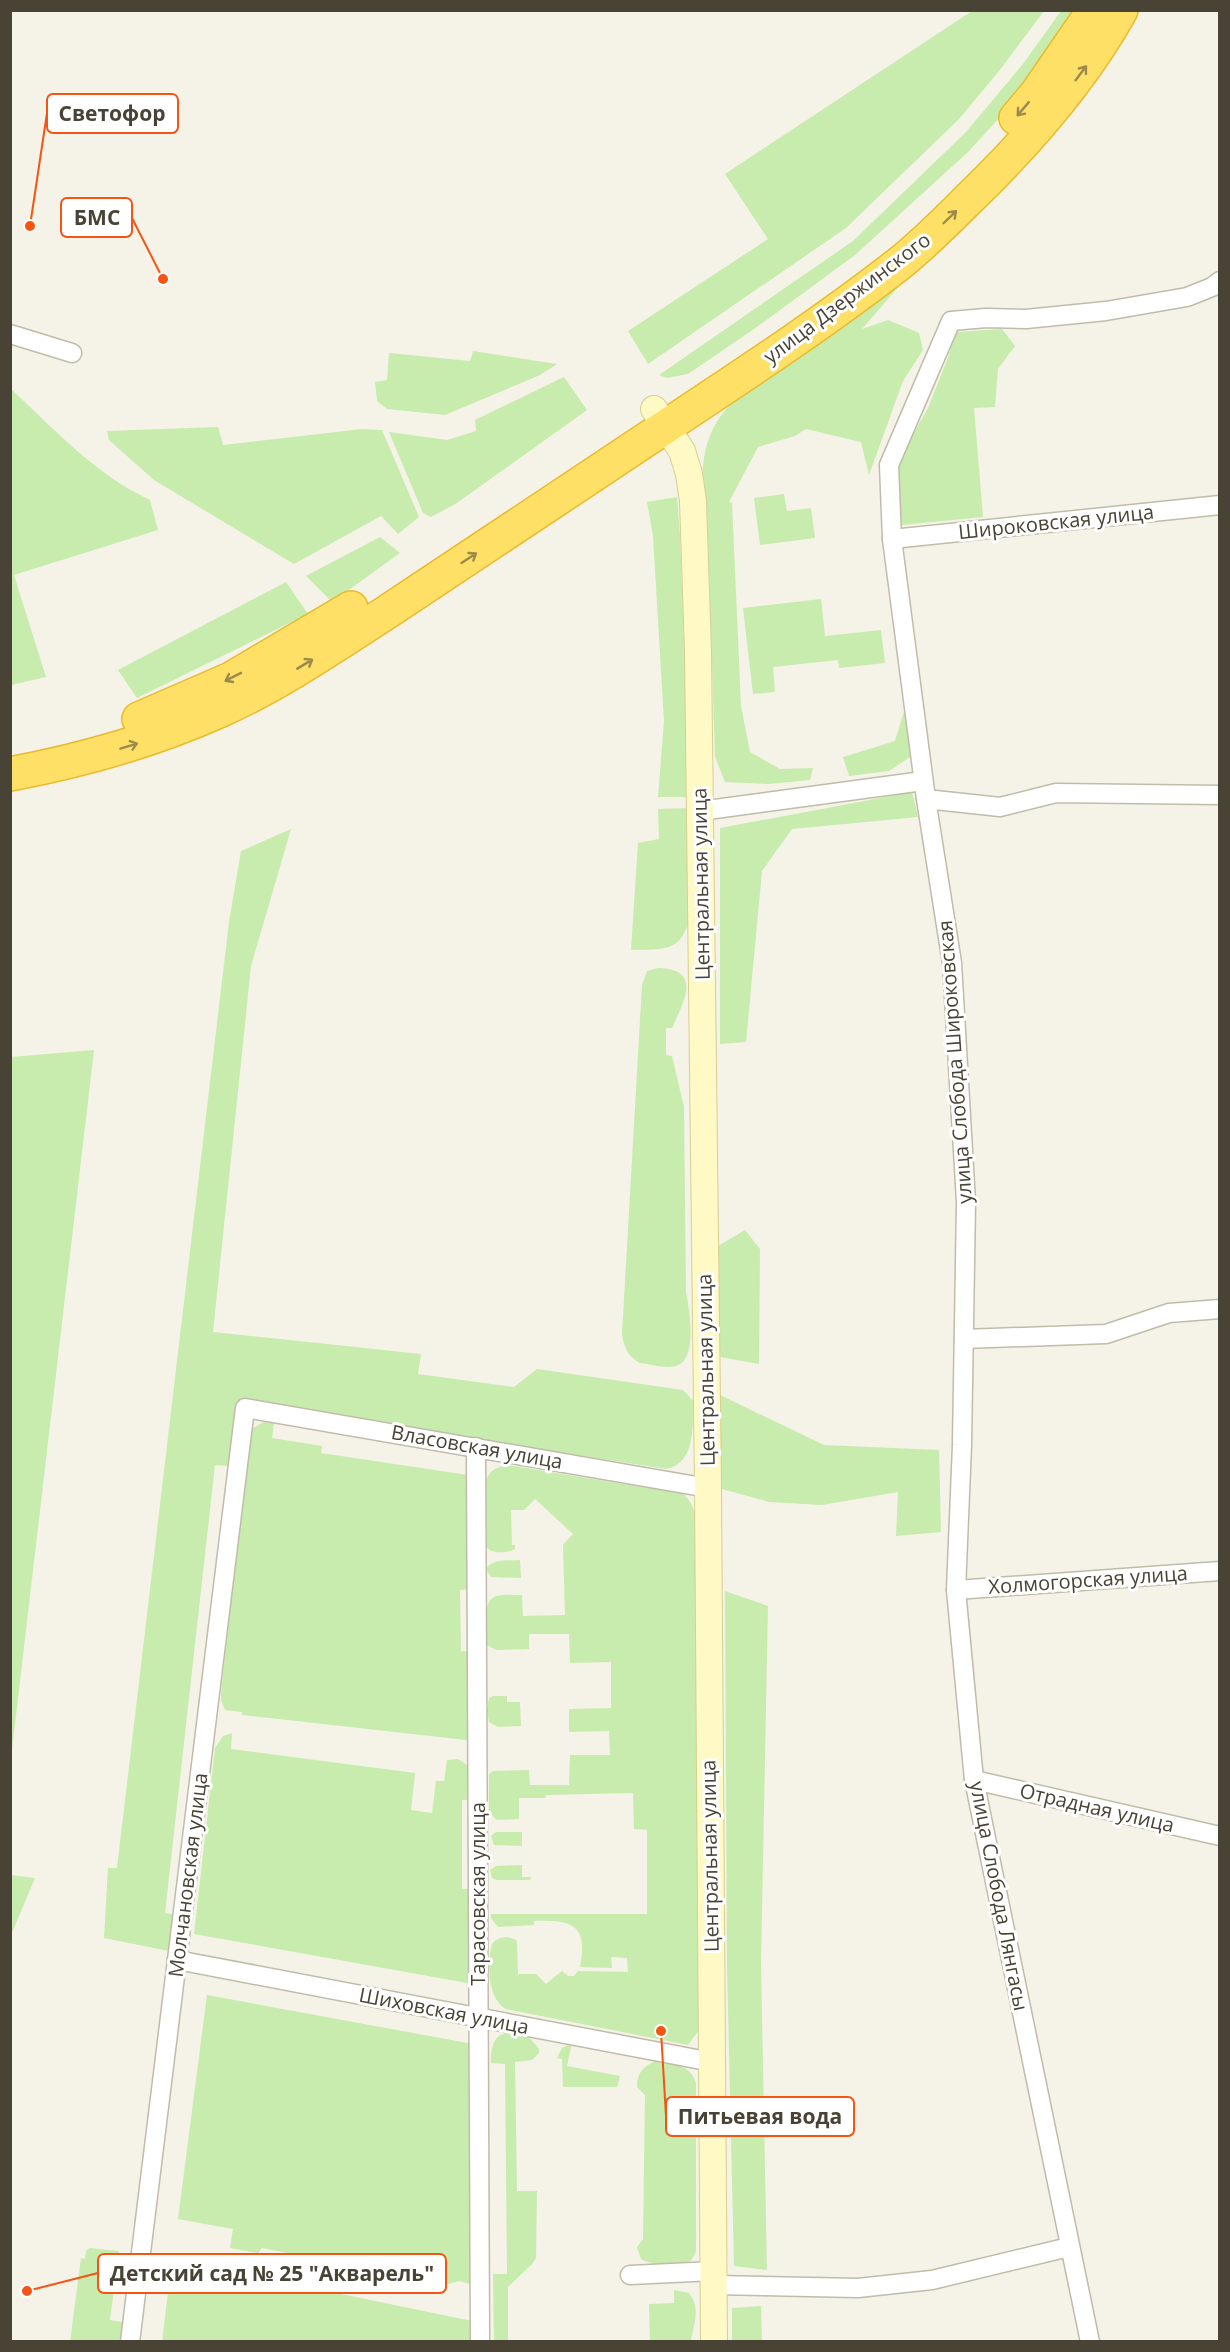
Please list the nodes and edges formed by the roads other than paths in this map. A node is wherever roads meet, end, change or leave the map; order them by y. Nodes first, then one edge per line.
1 (1094, 10) edge
2 (1121, 10) edge
3 (1220, 281) edge
4 (10, 334) edge
5 (72, 353) dead end
6 (661, 417) junction
7 (1220, 505) edge
8 (892, 539) junction
9 (10, 751) edge
10 (10, 774) edge
11 (925, 790) junction
12 (1220, 795) edge
13 (700, 811) junction
14 (1220, 1309) edge
15 (964, 1339) junction
16 (246, 1408) joint
17 (962, 1445) joint
18 (476, 1447) junction
19 (708, 1488) junction
20 (1220, 1571) edge
21 (956, 1590) junction
22 (974, 1780) junction
23 (1220, 1836) edge
24 (177, 1960) junction
25 (478, 2018) junction
26 (712, 2062) junction
27 (1069, 2247) junction
28 (630, 2275) dead end
29 (714, 2278) junction
30 (130, 2342) edge
31 (480, 2342) edge
32 (714, 2342) edge
33 (1090, 2342) edge

1 -> 6 highway, улица Дзержинского
6 -> 2 highway, улица Дзержинского
3 - 8 street, улица Слобода Широковская
4 - 5 street
6 -> 9 highway
10 -> 6 highway
6 - 13 street, Центральная улица
7 - 8 street, Широковская улица
8 - 11 street, улица Слобода Широковская
11 - 12 street
11 - 13 street
11 - 15 street, улица Слобода Широковская
13 - 19 street, Центральная улица
14 - 15 street
15 - 17 street, улица Слобода Широковская
16 - 18 street, Власовская улица
16 - 24 street, Молчановская улица
17 - 21 street, улица Слобода Лянгасы
18 - 19 street, Власовская улица
18 - 25 street, Тарасовская улица
19 - 26 street, Центральная улица
20 - 21 street, Холмогорская улица
21 - 22 street, улица Слобода Лянгасы
22 - 23 street, Отрадная улица
22 - 27 street, улица Слобода Лянгасы
24 - 25 street, Шиховская улица
24 - 30 street, Молчановская улица
25 - 26 street, Шиховская улица
25 - 31 street, Тарасовская улица
26 - 29 street, Центральная улица
27 - 29 street
27 - 33 street, улица Слобода Лянгасы
28 - 29 street
29 - 32 street, Центральная улица

